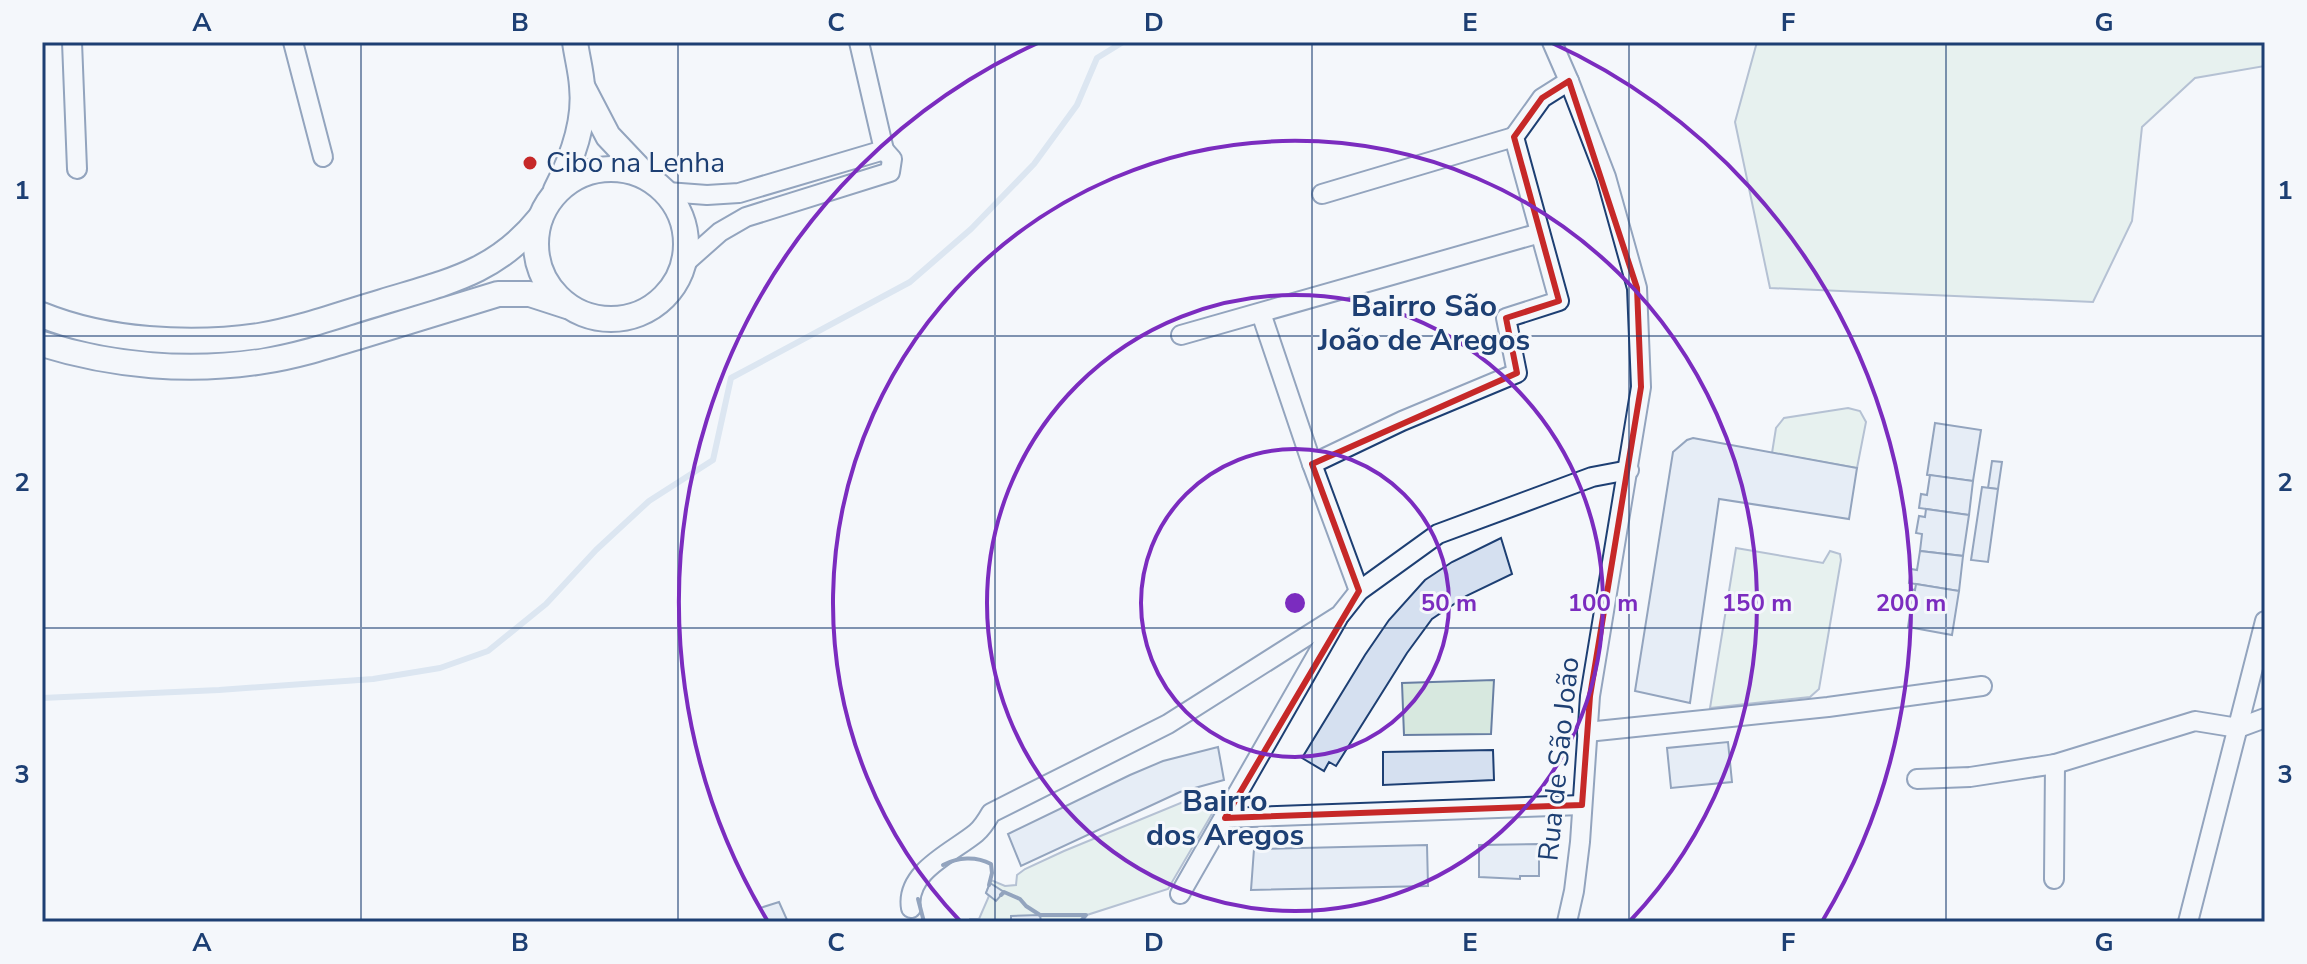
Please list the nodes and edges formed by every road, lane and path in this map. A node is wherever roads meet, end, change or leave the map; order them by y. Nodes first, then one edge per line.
1 (72, 42) edge
2 (293, 42) edge
3 (575, 42) edge
4 (859, 42) edge
5 (1552, 42) edge
6 (1569, 81) junction
7 (583, 88) junction
8 (1514, 137) junction
9 (884, 150) junction
10 (323, 157) dead end
11 (77, 169) dead end
12 (646, 176) junction
13 (667, 192) junction
14 (1322, 194) dead end
15 (546, 207) junction
16 (1540, 233) junction
17 (685, 263) junction
18 (567, 306) junction
19 (1261, 313) junction
20 (42, 315) edge
21 (1181, 335) dead end
22 (42, 344) edge
23 (1312, 464) junction
24 (1629, 470) junction
25 (1359, 591) junction
26 (1340, 615) junction
27 (2265, 621) edge
28 (1982, 686) dead end
29 (2265, 718) edge
30 (2238, 728) junction
31 (1587, 732) junction
32 (2055, 764) junction
33 (1917, 779) dead end
34 (1582, 805) junction
35 (1225, 818) junction
36 (2054, 879) dead end
37 (1180, 894) dead end
38 (911, 908) dead end
39 (1567, 922) edge
40 (2188, 922) edge

1 - 11 street
2 - 10 street
3 - 7 street
4 - 9 street
5 - 6 street, Rua de São João
6 - 8 street
6 - 24 street, Rua de São João
7 - 12 street
7 - 15 street
8 - 14 street
8 - 16 street
9 - 13 street
9 - 17 street
12 - 13 street
12 - 15 street
13 - 17 street
15 - 18 street
15 - 20 street
16 - 19 street
16 - 23 street
17 - 18 street
18 - 22 street
19 - 21 street
19 - 23 street
23 - 25 street
24 - 25 street
24 - 31 street, Rua de São João
25 - 26 street
26 - 35 street
26 - 38 street
27 - 30 street
28 - 31 street
29 - 30 street
30 - 32 street
30 - 40 street
31 - 34 street, Rua de São João
32 - 33 street
32 - 36 street
34 - 35 street
34 - 39 street, Rua de São João
35 - 37 street

